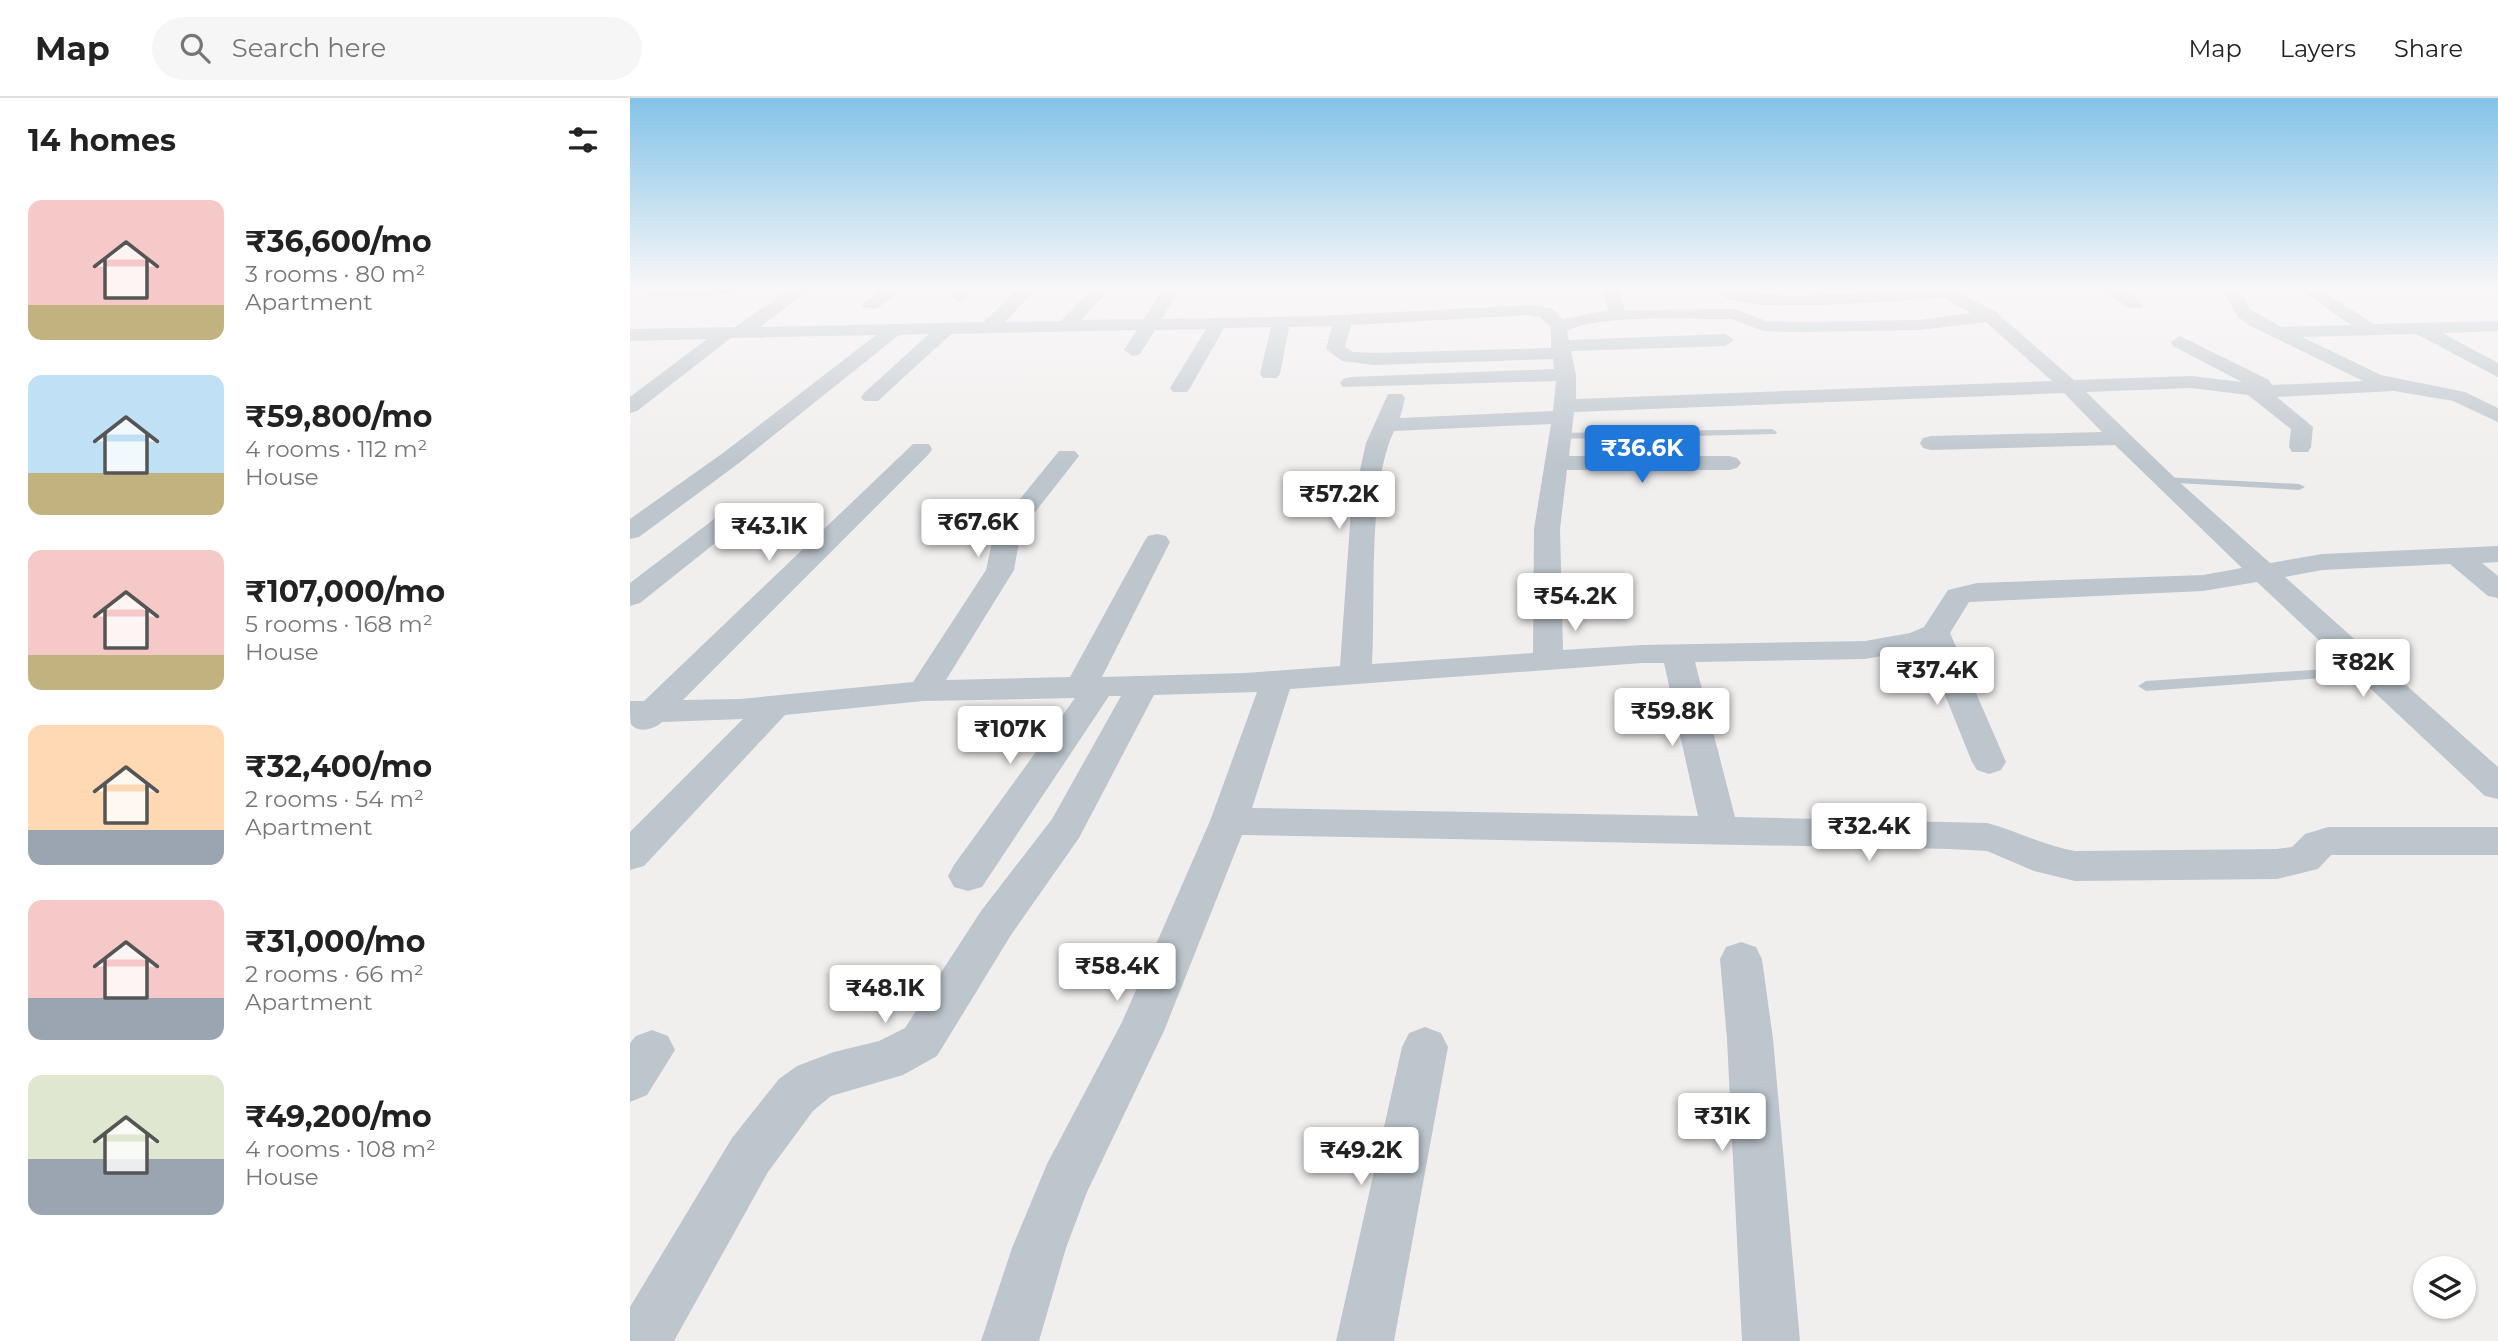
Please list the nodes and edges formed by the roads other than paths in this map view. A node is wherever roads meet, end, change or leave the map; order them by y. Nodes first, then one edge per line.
1 (714, 347) edge
2 (873, 347) edge
3 (926, 347) edge
4 (1205, 347) edge
5 (1276, 347) edge
6 (1336, 347) edge
7 (1561, 347) edge
8 (1566, 347) edge
9 (1611, 347) edge
10 (2027, 347) edge
11 (2189, 347) edge
12 (2305, 347) edge
13 (2454, 347) edge
14 (1562, 350) junction
15 (2498, 371) edge
16 (1270, 374) dead end
17 (1350, 383) dead end
18 (2392, 385) junction
19 (2071, 387) junction
20 (1181, 388) dead end
21 (2266, 391) junction
22 (871, 397) dead end
23 (1395, 398) dead end
24 (630, 407) edge
25 (2498, 416) edge
26 (1562, 420) junction
27 (1386, 425) junction
28 (1772, 432) dead end
29 (2120, 438) junction
30 (1931, 443) dead end
31 (2300, 447) dead end
32 (921, 449) dead end
33 (1067, 456) dead end
34 (1555, 463) junction
35 (1729, 463) dead end
36 (2163, 481) junction
37 (2299, 487) dead end
38 (739, 512) dead end
39 (630, 531) edge
40 (1157, 542) dead end
41 (2498, 554) edge
42 (2457, 556) junction
43 (2264, 572) junction
44 (2498, 590) edge
45 (630, 597) edge
46 (1935, 633) junction
47 (1677, 653) junction
48 (1548, 661) junction
49 (2372, 671) junction
50 (1355, 676) junction
51 (1277, 681) junction
52 (2146, 686) dead end
53 (1142, 687) junction
54 (1089, 689) junction
55 (923, 691) junction
56 (775, 706) junction
57 (638, 719) edge
58 (1989, 762) dead end
59 (2498, 787) edge
60 (1229, 821) junction
61 (1720, 830) junction
62 (2498, 841) edge
63 (630, 856) edge
64 (968, 876) dead end
65 (1741, 959) dead end
66 (1425, 1047) dead end
67 (642, 1341) edge
68 (1010, 1341) edge
69 (1365, 1341) edge
70 (1771, 1341) edge

1 - 24 street
2 - 39 street
3 - 22 street
4 - 20 street
5 - 16 street
6 - 14 street
7 - 14 street
8 - 14 street
9 - 14 street
10 - 19 street
11 - 21 street
12 - 18 street
13 - 15 street
14 - 17 street
14 - 26 street
18 - 21 street
18 - 25 street
19 - 21 street
19 - 26 street
19 - 29 street
21 - 31 street
23 - 27 street
26 - 27 street
26 - 28 lane
26 - 34 street
27 - 50 street
29 - 30 street
29 - 36 street
32 - 57 street
33 - 55 street
34 - 35 street
34 - 48 street
36 - 37 lane
36 - 43 street
38 - 45 street
40 - 54 street
41 - 42 street
42 - 43 street
42 - 44 street
43 - 46 street
43 - 49 street
46 - 47 street
46 - 58 street
47 - 48 street
47 - 61 street
48 - 50 street
49 - 52 lane
49 - 59 street
50 - 51 street
51 - 53 street
51 - 60 street
53 - 54 street
53 - 67 street
54 - 55 street
54 - 64 street
55 - 56 street
56 - 57 street
56 - 63 street
60 - 61 street
60 - 68 street
61 - 62 street
65 - 70 street
66 - 69 street

